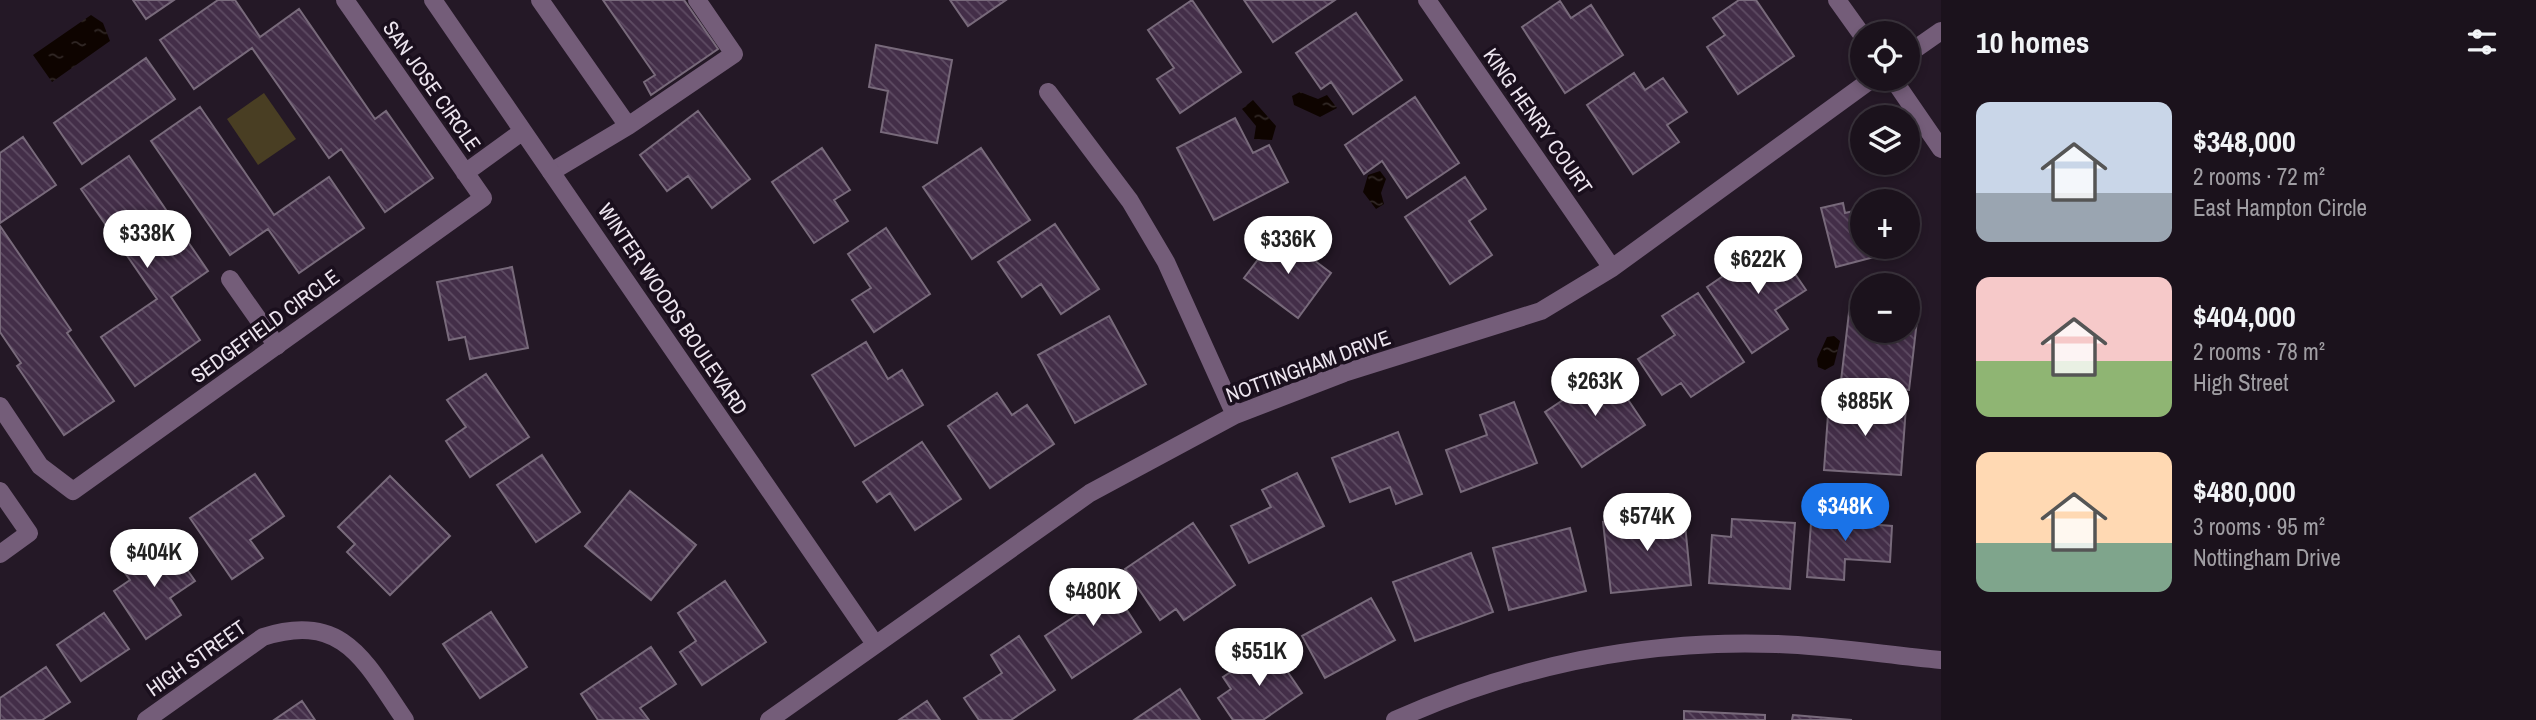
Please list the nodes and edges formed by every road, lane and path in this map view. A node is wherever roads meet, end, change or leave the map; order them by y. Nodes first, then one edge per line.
1 (345, 0) edge
2 (433, 0) edge
3 (540, 0) edge
4 (697, 0) edge
5 (1427, 0) edge
6 (1837, 0) edge
7 (1852, 21) edge
8 (1941, 31) edge
9 (1920, 46) edge
10 (1855, 91) edge
11 (1901, 91) edge
12 (1048, 92) dead end
13 (628, 126) junction
14 (523, 131) junction
15 (1941, 149) edge
16 (551, 172) junction
17 (465, 173) junction
18 (483, 198) joint
19 (1612, 268) junction
20 (230, 279) dead end
21 (277, 345) junction
22 (0, 406) edge
23 (1235, 415) junction
24 (0, 491) edge
25 (0, 554) edge
26 (875, 644) junction
27 (1941, 660) edge
28 (146, 720) edge
29 (405, 720) edge
30 (769, 720) edge
31 (1395, 720) edge

1 - 17 street, SAN JOSE CIRCLE
2 - 14 street, WINTER WOODS BOULEVARD
3 - 13 street
4 - 13 street
5 - 19 street, KING HENRY COURT
6 - 7 street
8 - 9 street
10 - 19 street, NOTTINGHAM DRIVE
11 - 15 street
12 - 23 street
13 - 16 street
14 - 16 street, WINTER WOODS BOULEVARD
14 - 17 street
16 - 26 street, WINTER WOODS BOULEVARD
17 - 18 street, SAN JOSE CIRCLE
18 - 21 street, SEDGEFIELD CIRCLE
19 - 23 street, NOTTINGHAM DRIVE
20 - 21 street
21 - 22 street, SEDGEFIELD CIRCLE
23 - 26 street, NOTTINGHAM DRIVE
24 - 25 street
26 - 30 street, NOTTINGHAM DRIVE
27 - 31 street
28 - 29 street, HIGH STREET

